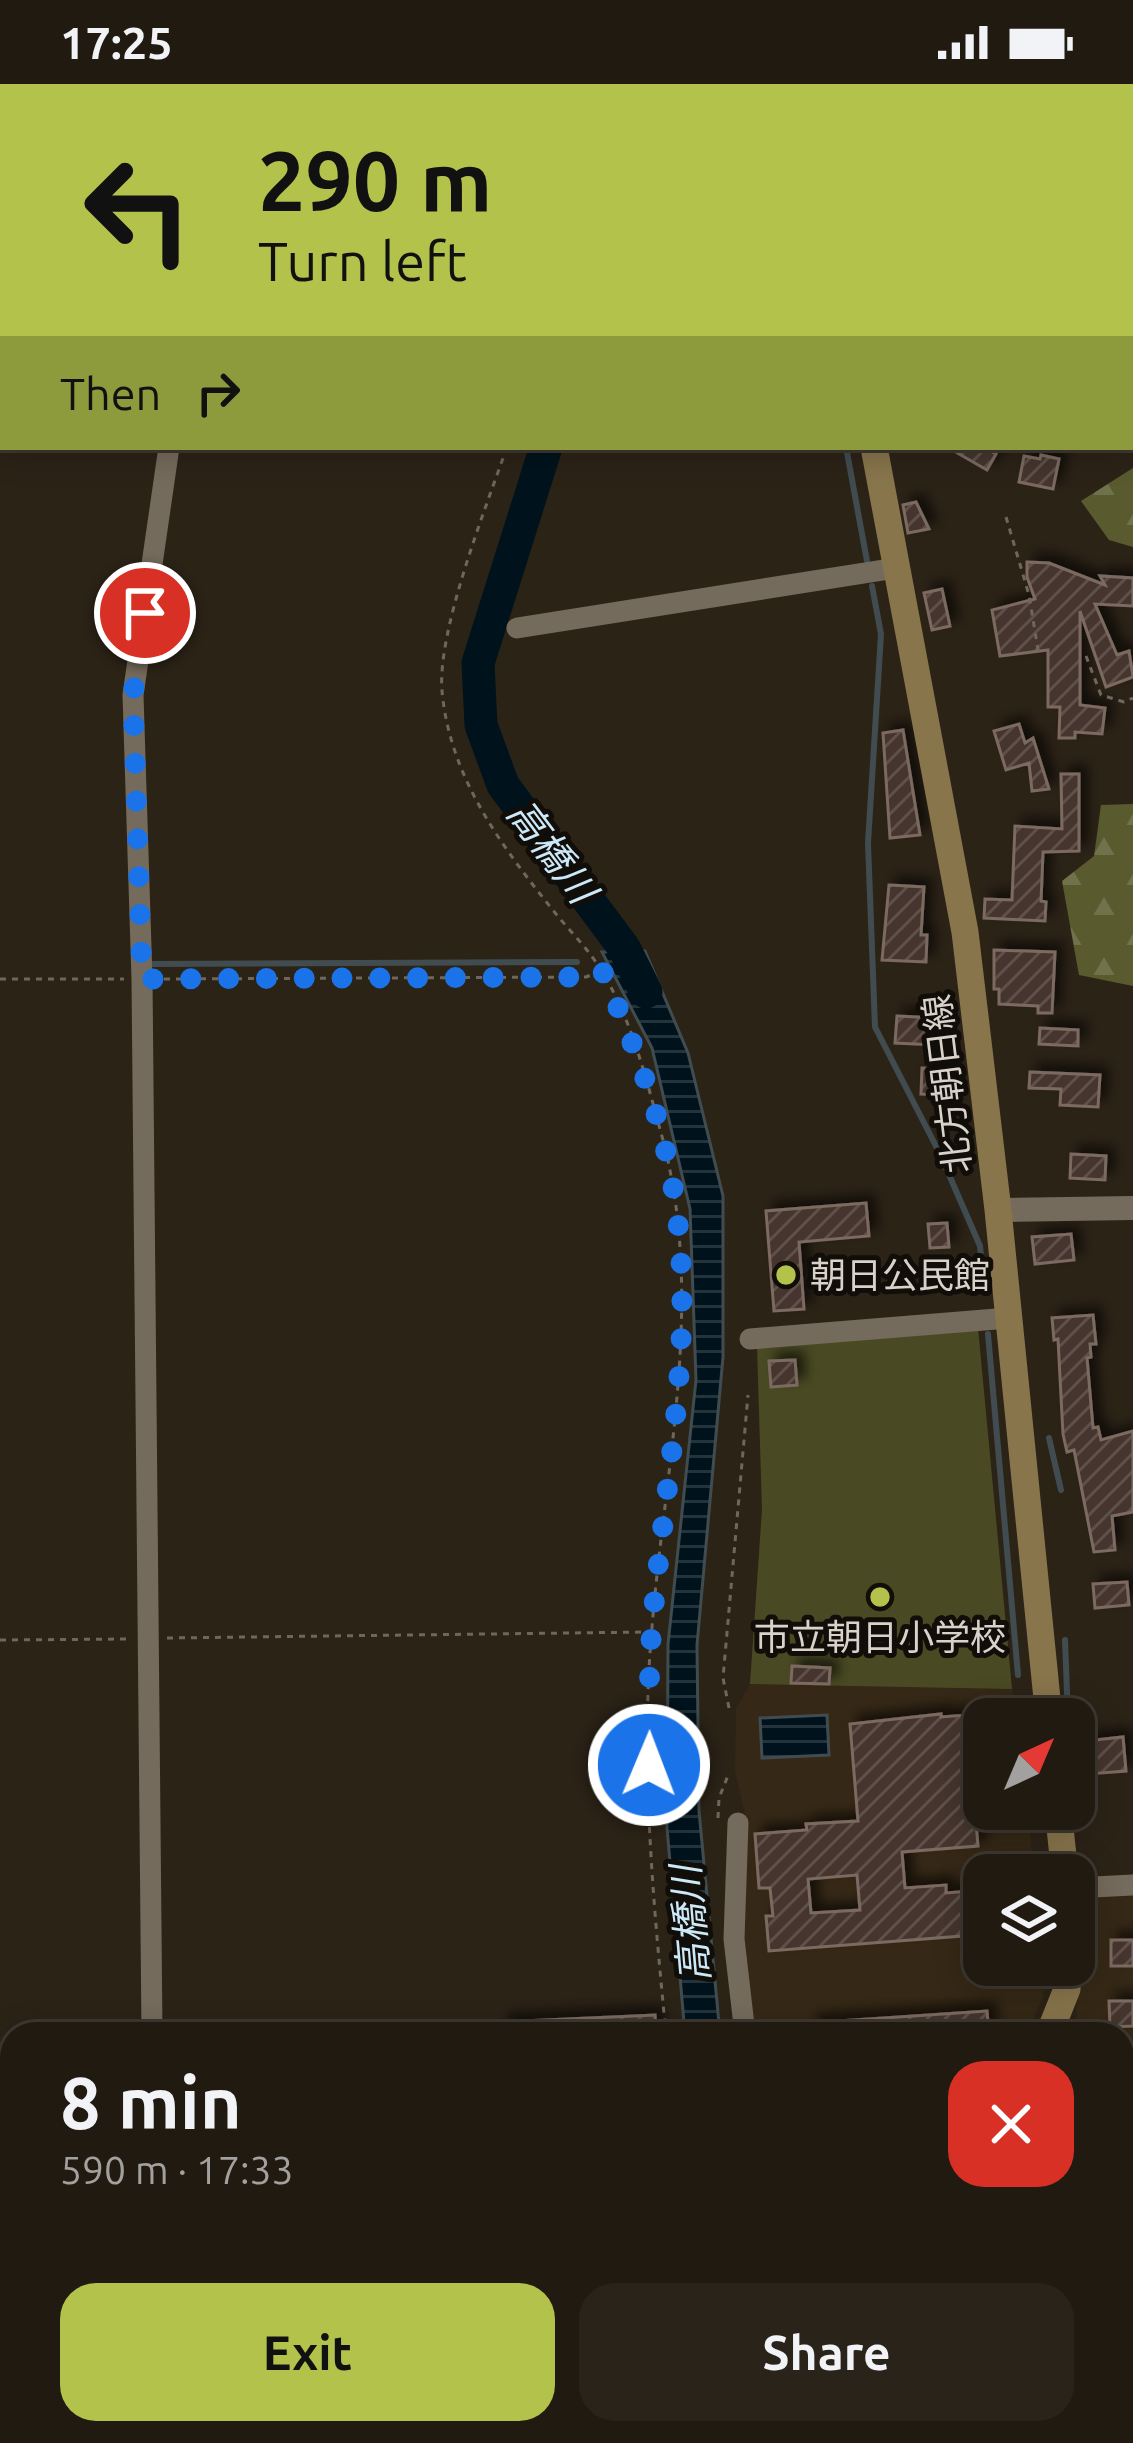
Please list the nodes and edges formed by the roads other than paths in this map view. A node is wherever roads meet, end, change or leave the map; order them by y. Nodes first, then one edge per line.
1 (169, 450) edge
2 (875, 450) edge
3 (896, 568) junction
4 (518, 628) dead end
5 (1133, 1208) edge
6 (998, 1210) junction
7 (1010, 1318) junction
8 (750, 1339) dead end
9 (1047, 1698) edge
10 (738, 1823) dead end
11 (1133, 1885) edge
12 (1095, 1887) edge
13 (1067, 1986) edge
14 (152, 2022) edge
15 (744, 2022) edge
16 (1060, 2022) edge

1 - 14 street
2 - 3 main road, 北方朝日線
3 - 4 street
3 - 6 main road, 北方朝日線
5 - 6 street
6 - 7 main road, 北方朝日線
7 - 8 street
7 - 9 main road, 北方朝日線
10 - 15 street
11 - 12 street
13 - 16 main road

